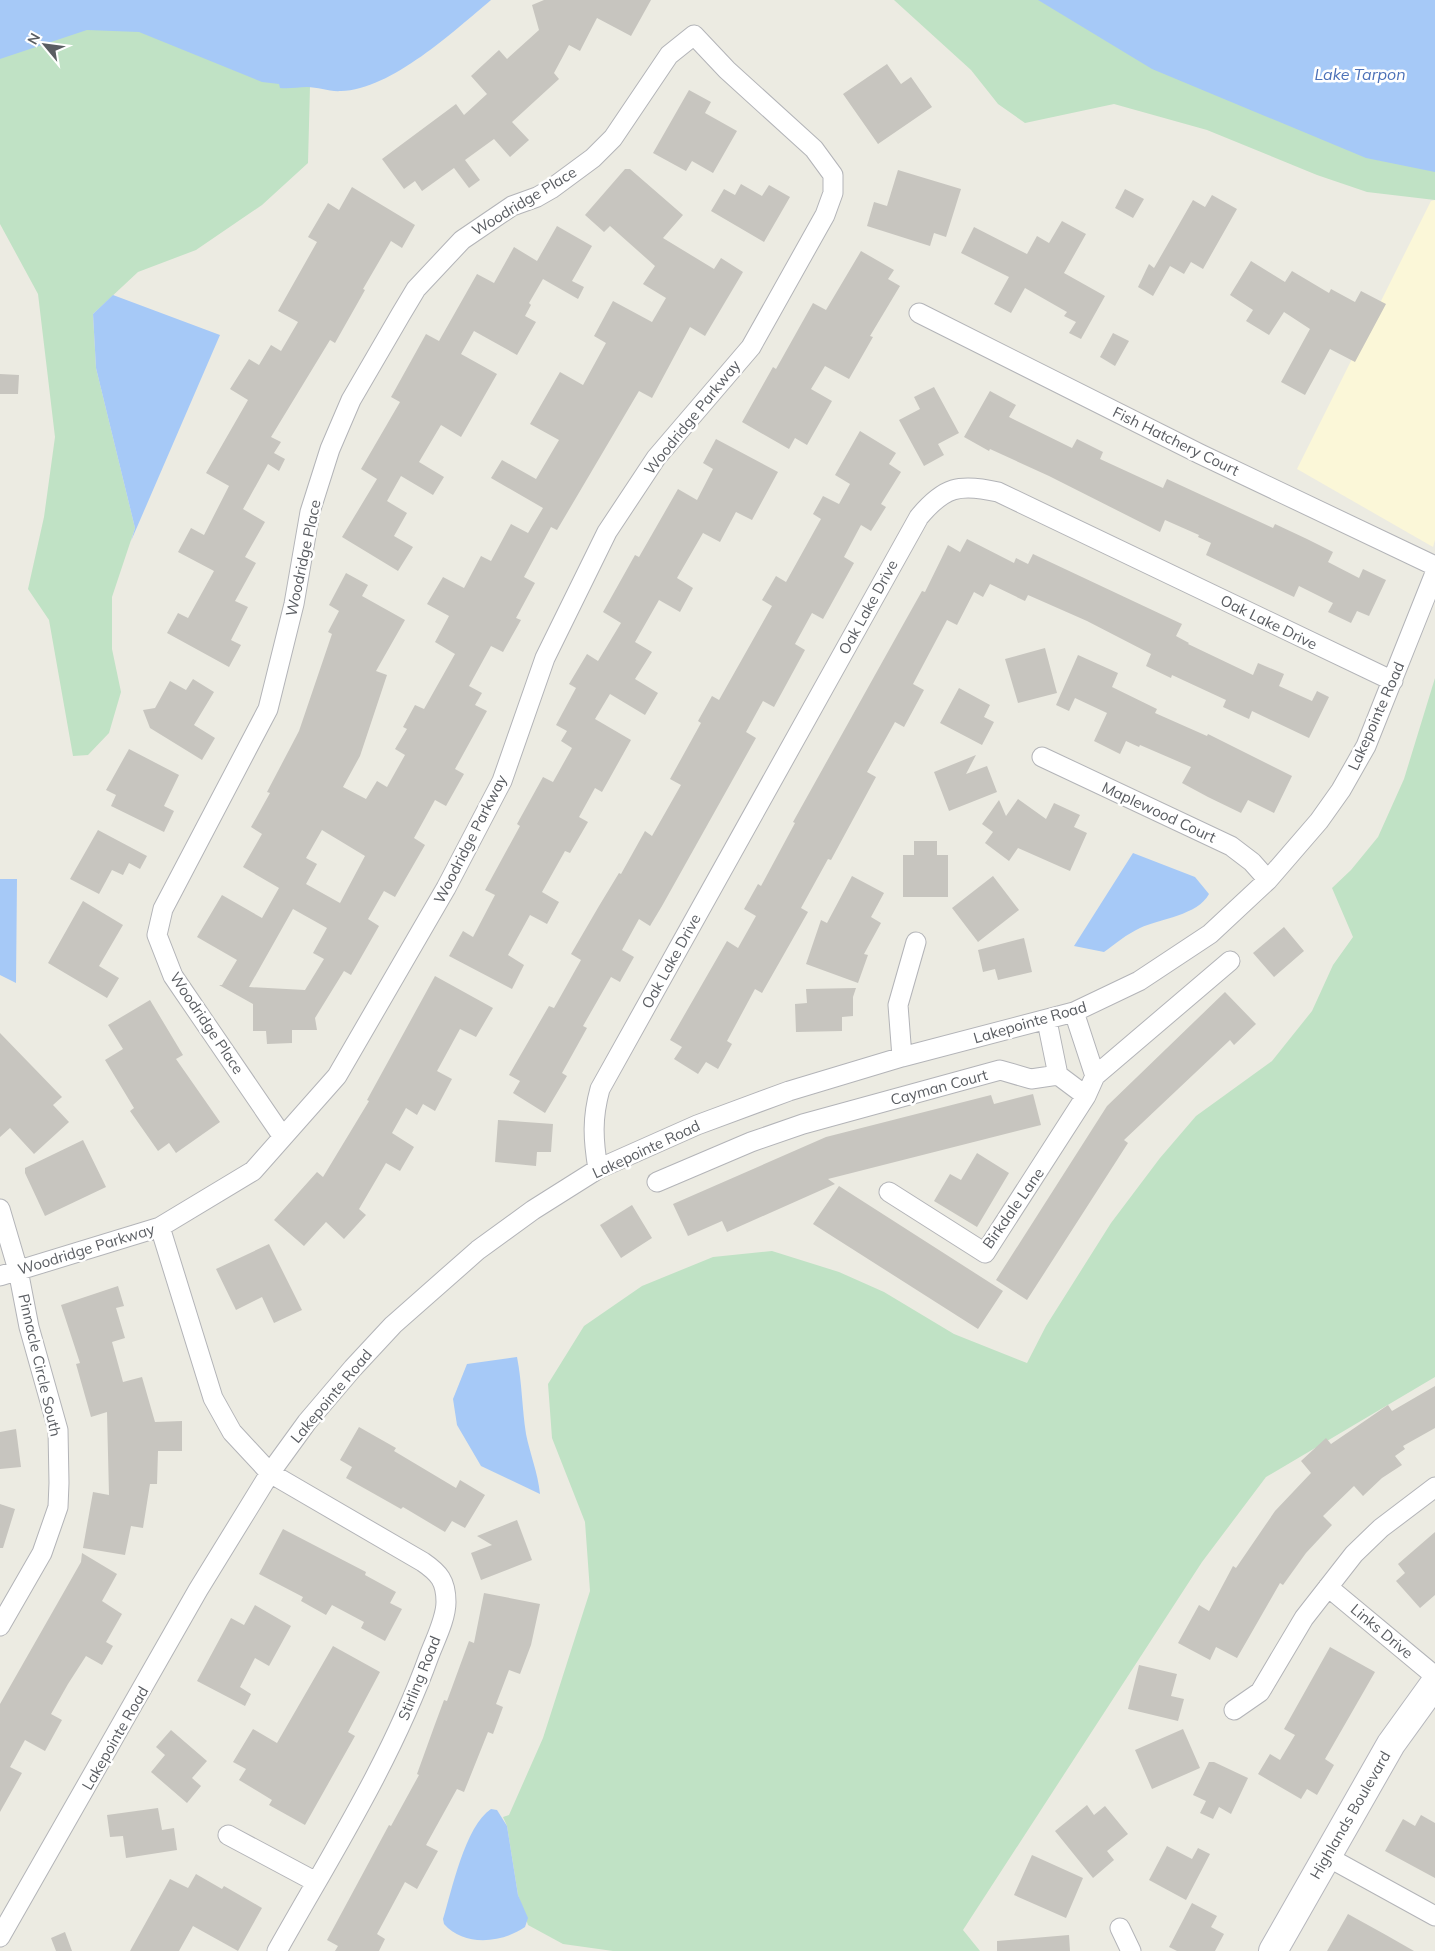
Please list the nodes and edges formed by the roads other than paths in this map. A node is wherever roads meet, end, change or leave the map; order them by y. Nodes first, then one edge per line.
1 (694, 36) joint
2 (919, 313) dead end
3 (1435, 566) edge
4 (1435, 573) edge
5 (1393, 681) junction
6 (1042, 757) dead end
7 (1268, 880) junction
8 (916, 942) dead end
9 (1230, 961) dead end
10 (1074, 1012) junction
11 (1046, 1020) junction
12 (902, 1057) junction
13 (1058, 1074) junction
14 (1094, 1076) junction
15 (1086, 1096) junction
16 (283, 1137) junction
17 (598, 1169) junction
18 (657, 1182) dead end
19 (889, 1192) dead end
20 (0, 1209) edge
21 (160, 1227) junction
22 (18, 1270) junction
23 (0, 1276) edge
24 (270, 1473) junction
25 (1435, 1486) edge
26 (1328, 1587) junction
27 (0, 1626) edge
28 (1435, 1676) edge
29 (1435, 1683) edge
30 (1234, 1710) dead end
31 (228, 1835) dead end
32 (1326, 1856) junction
33 (316, 1882) junction
34 (1435, 1916) edge
35 (1120, 1928) dead end
36 (0, 1936) edge
37 (277, 1951) edge
38 (1132, 1951) edge
39 (1273, 1951) edge

1 - 16 street, Woodridge Parkway
1 - 16 street, Woodridge Place
2 - 3 street, Fish Hatchery Court
4 - 5 street, Lakepointe Road
5 - 7 street, Lakepointe Road
5 - 17 street, Oak Lake Drive
6 - 7 street, Maplewood Court
7 - 10 street, Lakepointe Road
8 - 12 street
9 - 14 street
10 - 11 street, Lakepointe Road
10 - 14 street
11 - 12 street, Lakepointe Road
11 - 13 street
12 - 17 street, Lakepointe Road
13 - 15 street
13 - 18 street, Cayman Court
14 - 15 street
15 - 19 street, Birkdale Lane
16 - 21 street, Woodridge Parkway
17 - 24 street, Lakepointe Road
20 - 22 street, Pinnacle Circle South
21 - 22 street, Woodridge Parkway
21 - 24 street, Stirling Road
22 - 23 street, Woodridge Parkway
22 - 27 street, Pinnacle Circle South
24 - 33 street, Stirling Road
24 - 36 street, Lakepointe Road
25 - 26 street
26 - 28 street, Links Drive
26 - 30 street
29 - 32 street, Highlands Boulevard
31 - 33 street
32 - 34 street
32 - 39 street, Highlands Boulevard
33 - 37 street, Stirling Road
35 - 38 street

